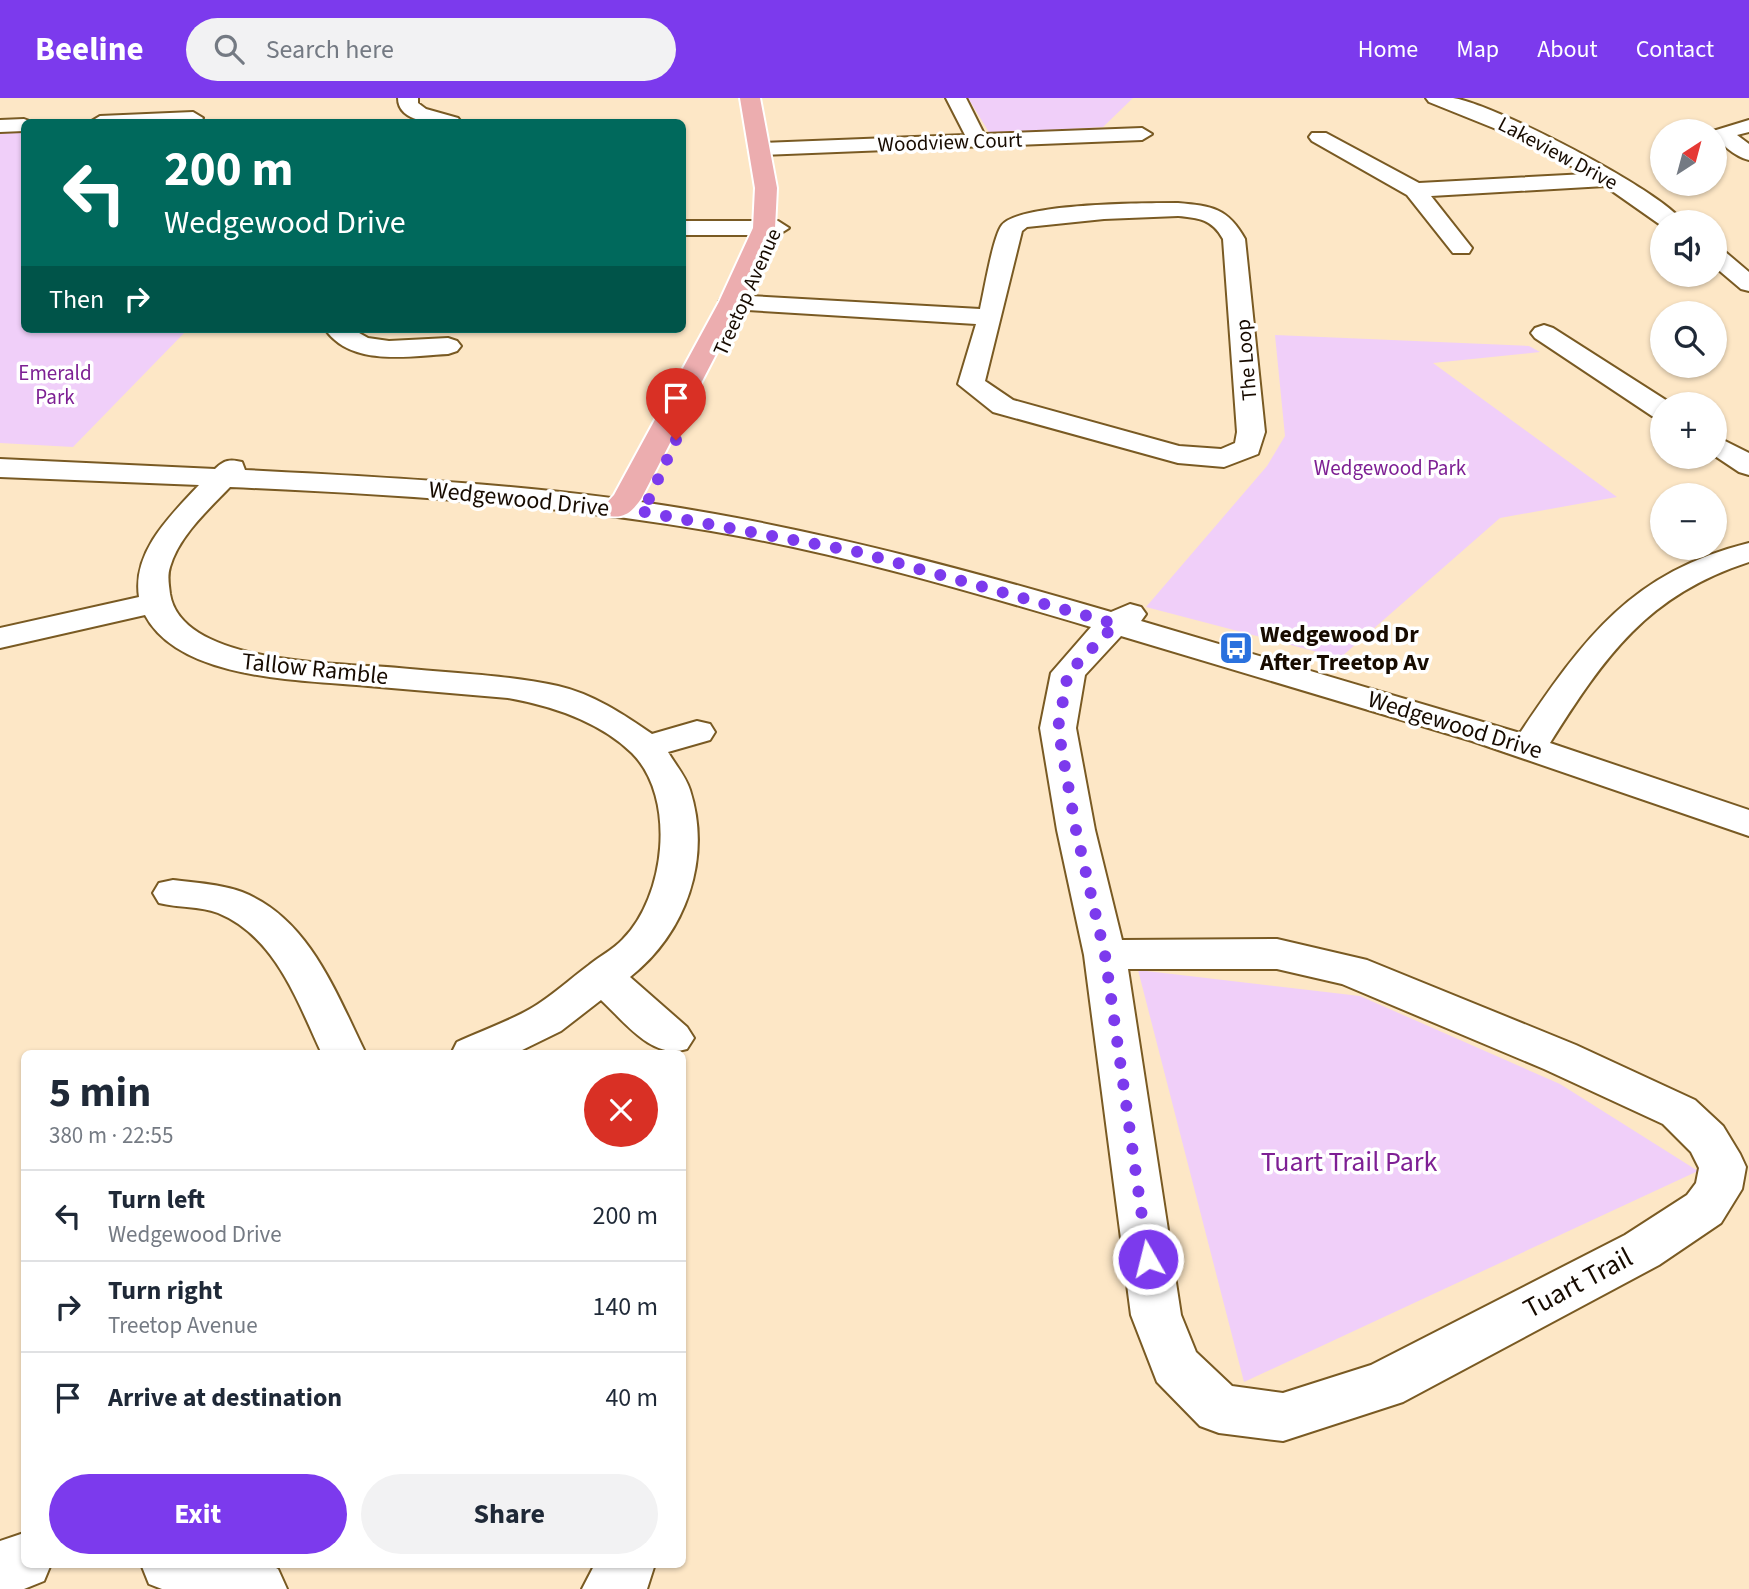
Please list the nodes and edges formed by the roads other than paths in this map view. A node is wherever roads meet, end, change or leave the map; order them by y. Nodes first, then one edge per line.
1 (204, 98) edge
2 (408, 98) edge
3 (750, 98) edge
4 (763, 98) edge
5 (956, 98) edge
6 (1436, 98) edge
7 (193, 119) edge
8 (440, 119) edge
9 (21, 125) edge
10 (0, 126) edge
11 (1749, 126) edge
12 (1142, 134) dead end
13 (1319, 137) dead end
14 (978, 141) junction
15 (767, 149) junction
16 (1749, 153) edge
17 (1611, 179) junction
18 (1415, 190) junction
19 (1655, 210) edge
20 (686, 228) edge
21 (771, 228) junction
22 (1461, 248) dead end
23 (1727, 266) edge
24 (1749, 284) edge
25 (738, 302) junction
26 (990, 317) junction
27 (342, 333) edge
28 (1544, 333) dead end
29 (448, 346) dead end
30 (1650, 402) edge
31 (1727, 452) edge
32 (0, 458) edge
33 (1749, 466) edge
34 (0, 468) edge
35 (227, 474) junction
36 (632, 505) junction
37 (1749, 552) edge
38 (152, 604) junction
39 (1123, 619) junction
40 (0, 638) edge
41 (697, 732) dead end
42 (1533, 741) junction
43 (647, 747) junction
44 (1749, 807) edge
45 (1749, 824) edge
46 (173, 893) dead end
47 (1105, 955) junction
48 (603, 978) junction
49 (672, 1038) dead end
50 (342, 1050) edge
51 (482, 1050) edge
52 (21, 1562) edge
53 (183, 1568) edge
54 (625, 1568) edge
55 (0, 1569) edge
56 (258, 1589) edge
57 (611, 1589) edge

1 - 7 street
2 - 8 street
3 - 15 main road, Treetop Avenue
4 - 15 main road, Treetop Avenue
5 - 14 street
6 - 17 street, Lakeview Drive
9 - 10 street
11 - 16 street
12 - 14 street, Woodview Court
13 - 18 street
14 - 15 street, Woodview Court
15 - 21 main road, Treetop Avenue
17 - 18 street
17 - 19 street, Lakeview Drive
18 - 22 street
20 - 21 street
21 - 25 main road, Treetop Avenue
23 - 24 street
25 - 26 street
25 - 36 main road, Treetop Avenue
26 - 26 street, The Loop
27 - 29 street
28 - 30 street
31 - 33 street
32 - 35 street, Wedgewood Drive
34 - 35 street, Wedgewood Drive
35 - 36 street, Wedgewood Drive
35 - 38 street
36 - 39 street, Wedgewood Drive
37 - 42 street
38 - 40 street
38 - 43 street, Tallow Ramble
39 - 42 street, Wedgewood Drive
39 - 47 street, Tuart Trail
41 - 43 street
42 - 44 street, Wedgewood Drive
42 - 45 street, Wedgewood Drive
43 - 48 street, Tallow Ramble
46 - 50 street
47 - 47 street, Tuart Trail
48 - 49 street
48 - 51 street, Tallow Ramble
52 - 55 street
53 - 56 street
54 - 57 street

